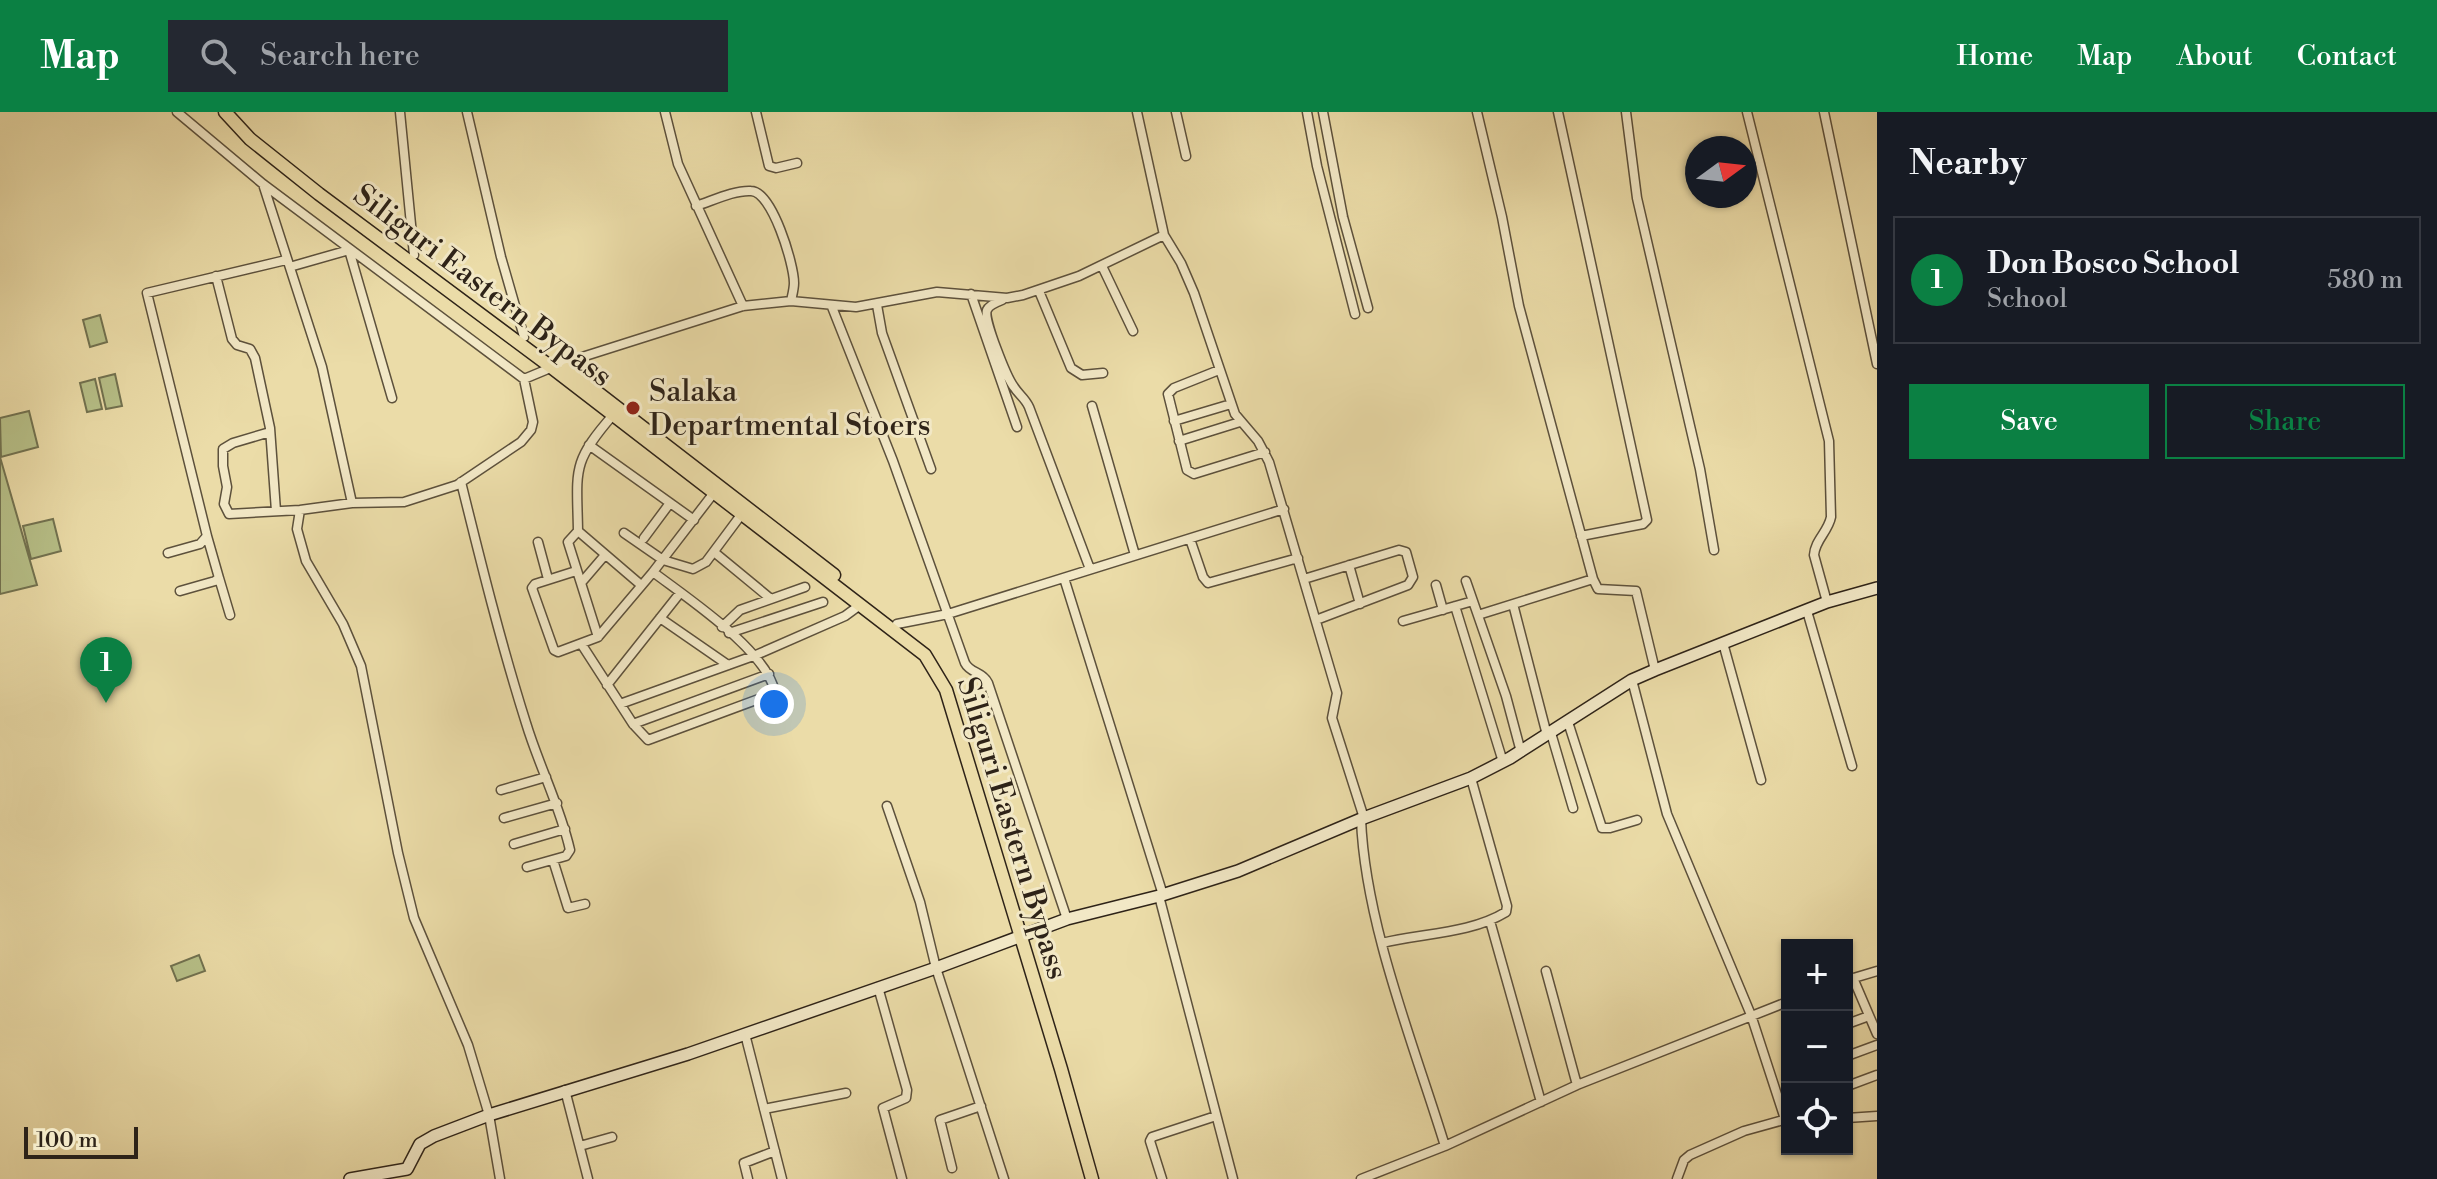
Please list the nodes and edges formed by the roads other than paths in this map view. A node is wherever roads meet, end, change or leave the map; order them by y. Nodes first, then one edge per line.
1 (177, 112) edge
2 (225, 112) edge
3 (236, 112) edge
4 (400, 112) edge
5 (467, 112) edge
6 (665, 112) edge
7 (756, 112) edge
8 (1137, 112) edge
9 (1176, 112) edge
10 (1307, 112) edge
11 (1323, 112) edge
12 (1477, 112) edge
13 (1558, 112) edge
14 (1626, 112) edge
15 (1747, 112) edge
16 (1824, 112) edge
17 (1186, 156) dead end
18 (797, 163) dead end
19 (263, 184) junction
20 (696, 206) junction
21 (1164, 235) junction
22 (349, 250) junction
23 (414, 255) junction
24 (290, 263) junction
25 (1102, 266) junction
26 (216, 276) junction
27 (1039, 291) junction
28 (971, 294) junction
29 (1007, 298) junction
30 (791, 301) junction
31 (877, 305) junction
32 (743, 306) junction
33 (832, 307) junction
34 (1368, 308) dead end
35 (1355, 314) dead end
36 (1133, 331) dead end
37 (524, 337) junction
38 (1877, 364) edge
39 (555, 366) junction
40 (1219, 370) junction
41 (1103, 373) dead end
42 (524, 379) junction
43 (392, 398) dead end
44 (1231, 404) junction
45 (1092, 406) dead end
46 (613, 415) junction
47 (1174, 421) junction
48 (1240, 422) junction
49 (1017, 427) dead end
50 (270, 432) junction
51 (1179, 441) junction
52 (589, 445) junction
53 (1265, 452) junction
54 (931, 469) dead end
55 (461, 482) junction
56 (713, 494) junction
57 (352, 503) junction
58 (670, 503) junction
59 (1284, 509) junction
60 (300, 510) junction
61 (276, 511) junction
62 (741, 515) junction
63 (694, 520) junction
64 (578, 531) junction
65 (624, 533) dead end
66 (207, 536) junction
67 (1581, 536) junction
68 (644, 538) dead end
69 (1190, 539) junction
70 (538, 542) dead end
71 (1714, 550) dead end
72 (714, 552) junction
73 (168, 553) dead end
74 (605, 555) junction
75 (1135, 555) junction
76 (1298, 558) junction
77 (663, 560) junction
78 (1349, 565) junction
79 (1090, 569) junction
80 (576, 571) junction
81 (653, 572) junction
82 (219, 578) junction
83 (1064, 578) junction
84 (548, 579) junction
85 (1304, 579) junction
86 (1593, 579) junction
87 (1466, 581) dead end
88 (581, 583) junction
89 (641, 585) junction
90 (1436, 585) dead end
91 (805, 587) dead end
92 (1877, 588) edge
93 (180, 591) dead end
94 (680, 593) junction
95 (771, 599) junction
96 (1473, 601) junction
97 (823, 602) dead end
98 (1827, 602) junction
99 (1360, 604) junction
100 (1513, 604) junction
101 (860, 605) junction
102 (1455, 606) junction
103 (1443, 610) junction
104 (1807, 611) junction
105 (948, 614) junction
106 (230, 615) dead end
107 (1478, 615) junction
108 (660, 618) junction
109 (1316, 620) junction
110 (1403, 621) dead end
111 (897, 624) junction
112 (726, 630) junction
113 (598, 637) junction
114 (1723, 643) junction
115 (582, 645) junction
116 (756, 655) junction
117 (728, 665) junction
118 (1655, 670) junction
119 (769, 674) junction
120 (1632, 680) junction
121 (607, 685) junction
122 (620, 704) junction
123 (1568, 722) junction
124 (633, 724) junction
125 (1549, 734) junction
126 (1521, 752) junction
127 (1503, 762) junction
128 (1852, 766) dead end
129 (546, 777) junction
130 (1471, 778) junction
131 (1761, 780) dead end
132 (501, 790) dead end
133 (557, 803) junction
134 (887, 806) dead end
135 (1573, 808) dead end
136 (504, 818) dead end
137 (1362, 818) junction
138 (1637, 820) dead end
139 (565, 829) junction
140 (514, 844) dead end
141 (553, 860) junction
142 (527, 867) dead end
143 (1161, 895) junction
144 (585, 904) dead end
145 (1067, 919) junction
146 (1490, 921) junction
147 (1024, 935) junction
148 (1382, 943) junction
149 (936, 968) junction
150 (1546, 971) dead end
151 (1877, 971) edge
152 (1853, 978) edge
153 (1853, 985) edge
154 (878, 987) junction
155 (1781, 1004) edge
156 (1751, 1015) junction
157 (1869, 1016) junction
158 (1853, 1022) edge
159 (745, 1034) junction
160 (1877, 1034) edge
161 (1877, 1045) edge
162 (1853, 1054) edge
163 (1877, 1075) edge
164 (1853, 1084) edge
165 (1577, 1085) junction
166 (565, 1090) junction
167 (846, 1093) dead end
168 (1541, 1102) junction
169 (1781, 1104) edge
170 (981, 1106) junction
171 (764, 1109) junction
172 (489, 1115) junction
173 (1216, 1116) junction
174 (1877, 1116) edge
175 (1853, 1118) edge
176 (1781, 1120) edge
177 (612, 1137) dead end
178 (580, 1146) junction
179 (1445, 1146) junction
180 (775, 1151) junction
181 (952, 1168) dead end
182 (369, 1178) edge
183 (350, 1179) edge
184 (500, 1179) edge
185 (588, 1179) edge
186 (748, 1179) edge
187 (782, 1179) edge
188 (902, 1179) edge
189 (1004, 1179) edge
190 (1092, 1179) edge
191 (1099, 1179) edge
192 (1162, 1179) edge
193 (1233, 1179) edge
194 (1362, 1179) edge
195 (1677, 1179) edge

1 - 19 street
2 - 39 main road, Siliguri Eastern Bypass
3 - 23 main road, Siliguri Eastern Bypass
4 - 23 street
5 - 37 street
6 - 20 street
7 - 18 street
8 - 21 street
9 - 17 street
10 - 35 street
11 - 34 street
12 - 67 street
13 - 67 street
14 - 71 street
15 - 98 street
16 - 38 street
19 - 22 street
19 - 24 street
20 - 30 street
20 - 32 street
21 - 25 street
21 - 40 street
22 - 24 street
22 - 42 street
22 - 43 street
23 - 37 main road, Siliguri Eastern Bypass
24 - 26 street
24 - 57 street
25 - 27 street
25 - 36 street
26 - 50 street
26 - 66 street
27 - 29 street
27 - 41 street
28 - 29 street
28 - 31 street
28 - 49 street
29 - 79 street
30 - 32 street
30 - 33 street
31 - 33 street
31 - 54 street
32 - 39 street
33 - 105 street
37 - 39 main road, Siliguri Eastern Bypass
39 - 42 street
39 - 46 main road, Siliguri Eastern Bypass
39 - 111 main road, Siliguri Eastern Bypass
40 - 44 street
40 - 47 street
42 - 55 street
44 - 47 street
44 - 48 street
45 - 75 street
46 - 52 street
46 - 56 main road, Siliguri Eastern Bypass
47 - 51 street
48 - 51 street
48 - 53 street
50 - 61 street
50 - 61 street
51 - 53 street
52 - 58 street
52 - 64 street
53 - 59 street
55 - 57 street
55 - 129 street
56 - 62 main road, Siliguri Eastern Bypass
56 - 63 street
57 - 60 street
58 - 63 street
58 - 68 street
59 - 69 street
59 - 76 street
60 - 61 street
60 - 172 street
62 - 72 street
62 - 101 main road, Siliguri Eastern Bypass
63 - 77 street
64 - 74 street
64 - 80 street
65 - 77 street
66 - 73 street
66 - 82 street
67 - 86 street
69 - 75 street
69 - 76 street
70 - 84 street
72 - 77 street
72 - 95 street
74 - 88 street
74 - 89 street
75 - 79 street
76 - 85 street
77 - 81 street
78 - 85 street
78 - 99 street
78 - 99 street
79 - 83 street
80 - 84 street
80 - 88 street
81 - 89 street
81 - 94 street
82 - 93 street
82 - 106 street
83 - 105 street
83 - 143 street
84 - 115 street
85 - 109 street
86 - 100 street
86 - 118 street
87 - 96 street
88 - 113 street
89 - 113 street
90 - 103 street
91 - 95 street
92 - 98 street
94 - 108 street
94 - 112 street
95 - 112 street
96 - 102 street
96 - 107 street
97 - 112 street
98 - 104 street
99 - 109 street
100 - 107 street
100 - 125 street
101 - 116 street
101 - 147 main road, Siliguri Eastern Bypass
102 - 103 street
102 - 127 street
103 - 110 street
104 - 114 street
104 - 128 street
105 - 111 street
105 - 145 street
107 - 126 street
108 - 117 street
108 - 121 street
109 - 137 street
111 - 147 main road, Siliguri Eastern Bypass
112 - 116 street
113 - 115 street
114 - 118 street
114 - 131 street
115 - 121 street
116 - 117 street
116 - 119 street
117 - 122 street
118 - 120 street
119 - 124 street
119 - 124 street
120 - 123 street
120 - 156 street
121 - 122 street
122 - 124 street
123 - 125 street
123 - 138 street
125 - 126 street
125 - 135 street
126 - 127 street
127 - 130 street
129 - 132 street
129 - 133 street
130 - 137 street
130 - 146 street
133 - 136 street
133 - 139 street
134 - 149 street
137 - 143 street
137 - 148 street
139 - 140 street
139 - 141 street
141 - 142 street
141 - 144 street
143 - 145 street
143 - 173 street
145 - 147 street
146 - 148 street
146 - 168 street
147 - 149 street
147 - 190 main road, Siliguri Eastern Bypass
147 - 191 main road, Siliguri Eastern Bypass
148 - 179 street
149 - 154 street
149 - 170 street
150 - 165 street
151 - 152 street
153 - 157 street
154 - 159 street
154 - 188 street
155 - 156 street
156 - 165 street
156 - 169 street
157 - 158 street
157 - 160 street
159 - 166 street
159 - 171 street
161 - 162 street
163 - 164 street
165 - 168 street
166 - 172 street
166 - 178 street
167 - 171 street
168 - 179 street
170 - 181 street
170 - 189 street
171 - 180 street
172 - 182 street
172 - 184 street
173 - 192 street
173 - 193 street
174 - 175 street
176 - 195 street
177 - 178 street
178 - 185 street
179 - 194 street
180 - 186 street
180 - 187 street
182 - 183 street

